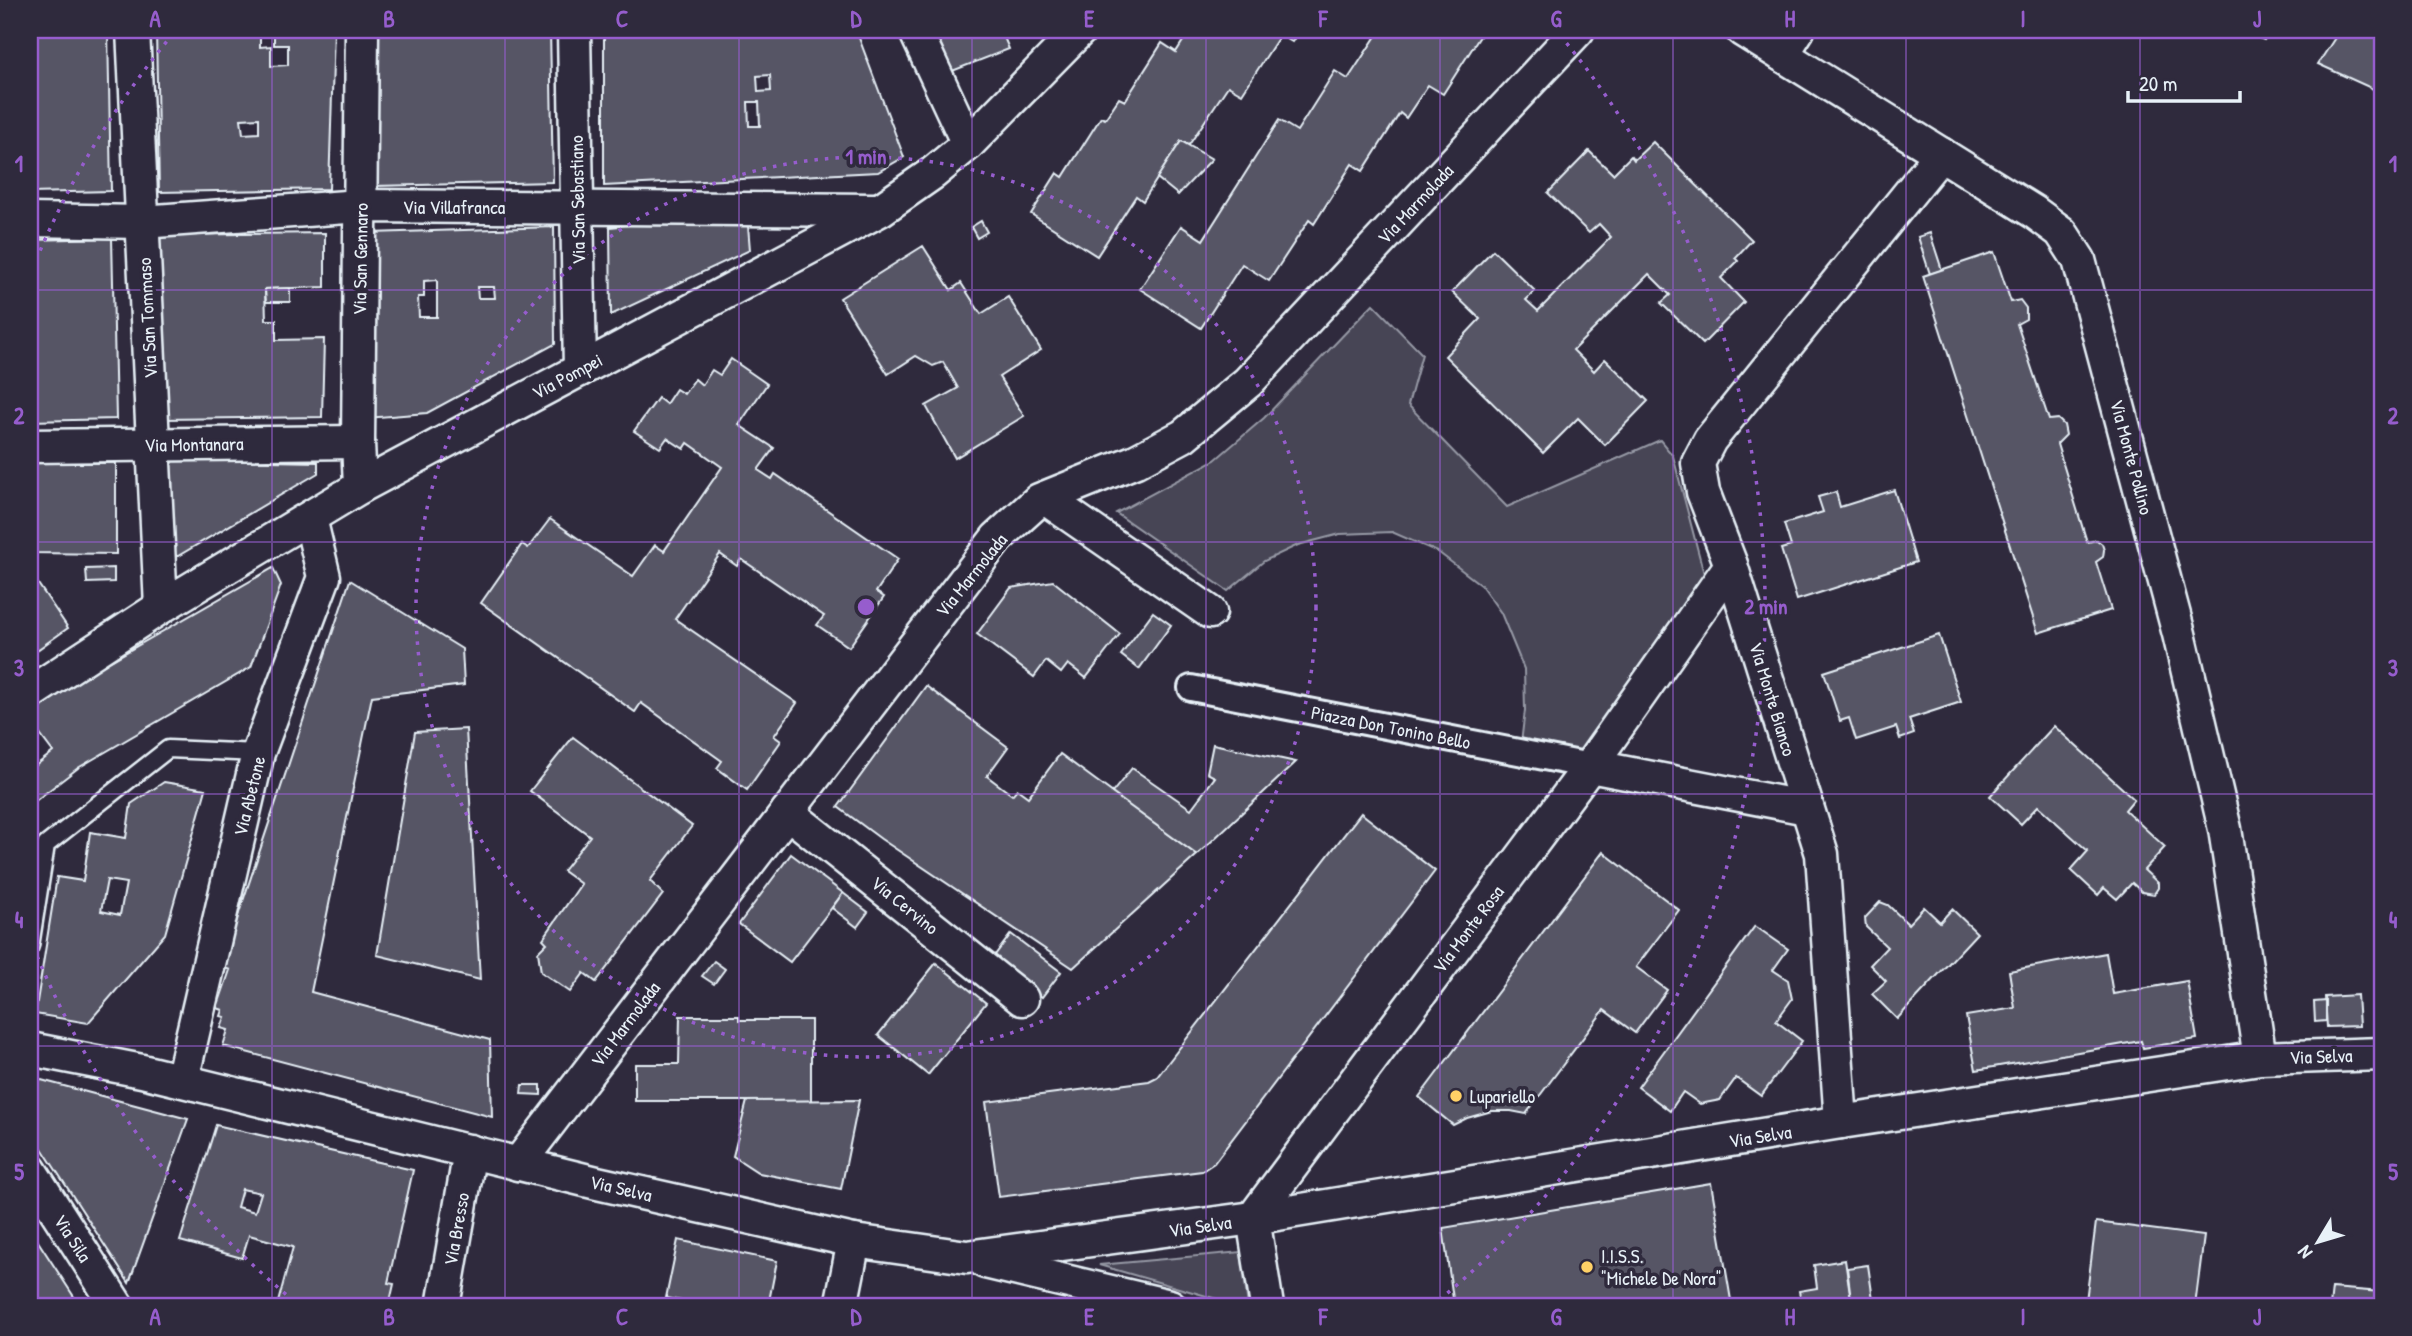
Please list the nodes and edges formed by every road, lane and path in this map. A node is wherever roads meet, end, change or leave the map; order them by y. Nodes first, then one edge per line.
1 (133, 30) edge
2 (362, 30) edge
3 (574, 30) edge
4 (915, 30) edge
5 (1080, 30) edge
6 (1578, 30) edge
7 (1742, 30) edge
8 (1790, 42) edge
9 (968, 144) junction
10 (1941, 154) junction
11 (360, 206) junction
12 (577, 207) junction
13 (880, 210) junction
14 (30, 220) edge
15 (142, 222) junction
16 (580, 370) junction
17 (358, 442) junction
18 (153, 445) junction
19 (30, 446) edge
20 (360, 488) junction
21 (1045, 498) junction
22 (310, 518) junction
23 (1731, 565) junction
24 (161, 607) junction
25 (1210, 612) dead end
26 (1191, 688) dead end
27 (30, 693) edge
28 (258, 753) junction
29 (1590, 766) junction
30 (1807, 808) junction
31 (788, 812) junction
32 (30, 946) edge
33 (1022, 999) dead end
34 (30, 1049) edge
35 (2382, 1054) edge
36 (2260, 1058) junction
37 (182, 1080) junction
38 (1841, 1122) junction
39 (470, 1151) junction
40 (518, 1164) junction
41 (30, 1170) edge
42 (1253, 1218) junction
43 (854, 1241) junction
44 (967, 1257) junction
45 (117, 1306) edge
46 (443, 1306) edge
47 (841, 1306) edge
48 (1170, 1306) edge
49 (1268, 1306) edge

1 - 15 street, Via San Tommaso
2 - 11 street, Via San Gennaro
3 - 12 street, Via San Sebastiano
4 - 9 street
5 - 9 street, Via Pompei
6 - 21 street, Via Marmolada
7 - 8 street, Via Monte Pollino
8 - 10 street, Via Monte Pollino
9 - 13 street, Via Pompei
10 - 23 street, Via Monte Bianco
10 - 36 street, Via Monte Pollino
11 - 12 street, Via Villafranca
11 - 15 street, Via Villafranca
11 - 17 street, Via San Gennaro
12 - 13 street, Via Villafranca
12 - 16 street, Via San Sebastiano
13 - 16 street, Via Pompei
14 - 15 street, Via Villafranca
15 - 18 street, Via San Tommaso
16 - 20 street, Via Pompei
17 - 18 street, Via Montanara
17 - 20 street, Via San Gennaro
18 - 19 street, Via Montanara
18 - 24 street, Via San Tommaso
20 - 22 street, Via Pompei
21 - 25 street
21 - 31 street, Via Marmolada
22 - 24 street, Via Pompei
22 - 28 street, Via Abetone
23 - 29 street, Via Monte Rosa
23 - 30 street, Via Monte Bianco
24 - 27 street, Via Pompei
26 - 29 street, Piazza Don Tonino Bello
28 - 32 lane
28 - 37 street, Via Abetone
29 - 30 street
29 - 42 street, Via Monte Rosa
30 - 38 street, Via Monte Bianco
31 - 33 street, Via Cervino
31 - 40 street, Via Marmolada
34 - 37 street, Via Selva
35 - 36 street, Via Selva
36 - 38 street, Via Selva
37 - 39 street, Via Selva
38 - 42 street, Via Selva
39 - 40 street, Via Selva
39 - 46 street, Via Bresso
40 - 43 street, Via Selva
41 - 45 street, Via Sila
42 - 44 street, Via Selva
42 - 49 street
43 - 44 street, Via Selva
43 - 47 street
44 - 48 street

